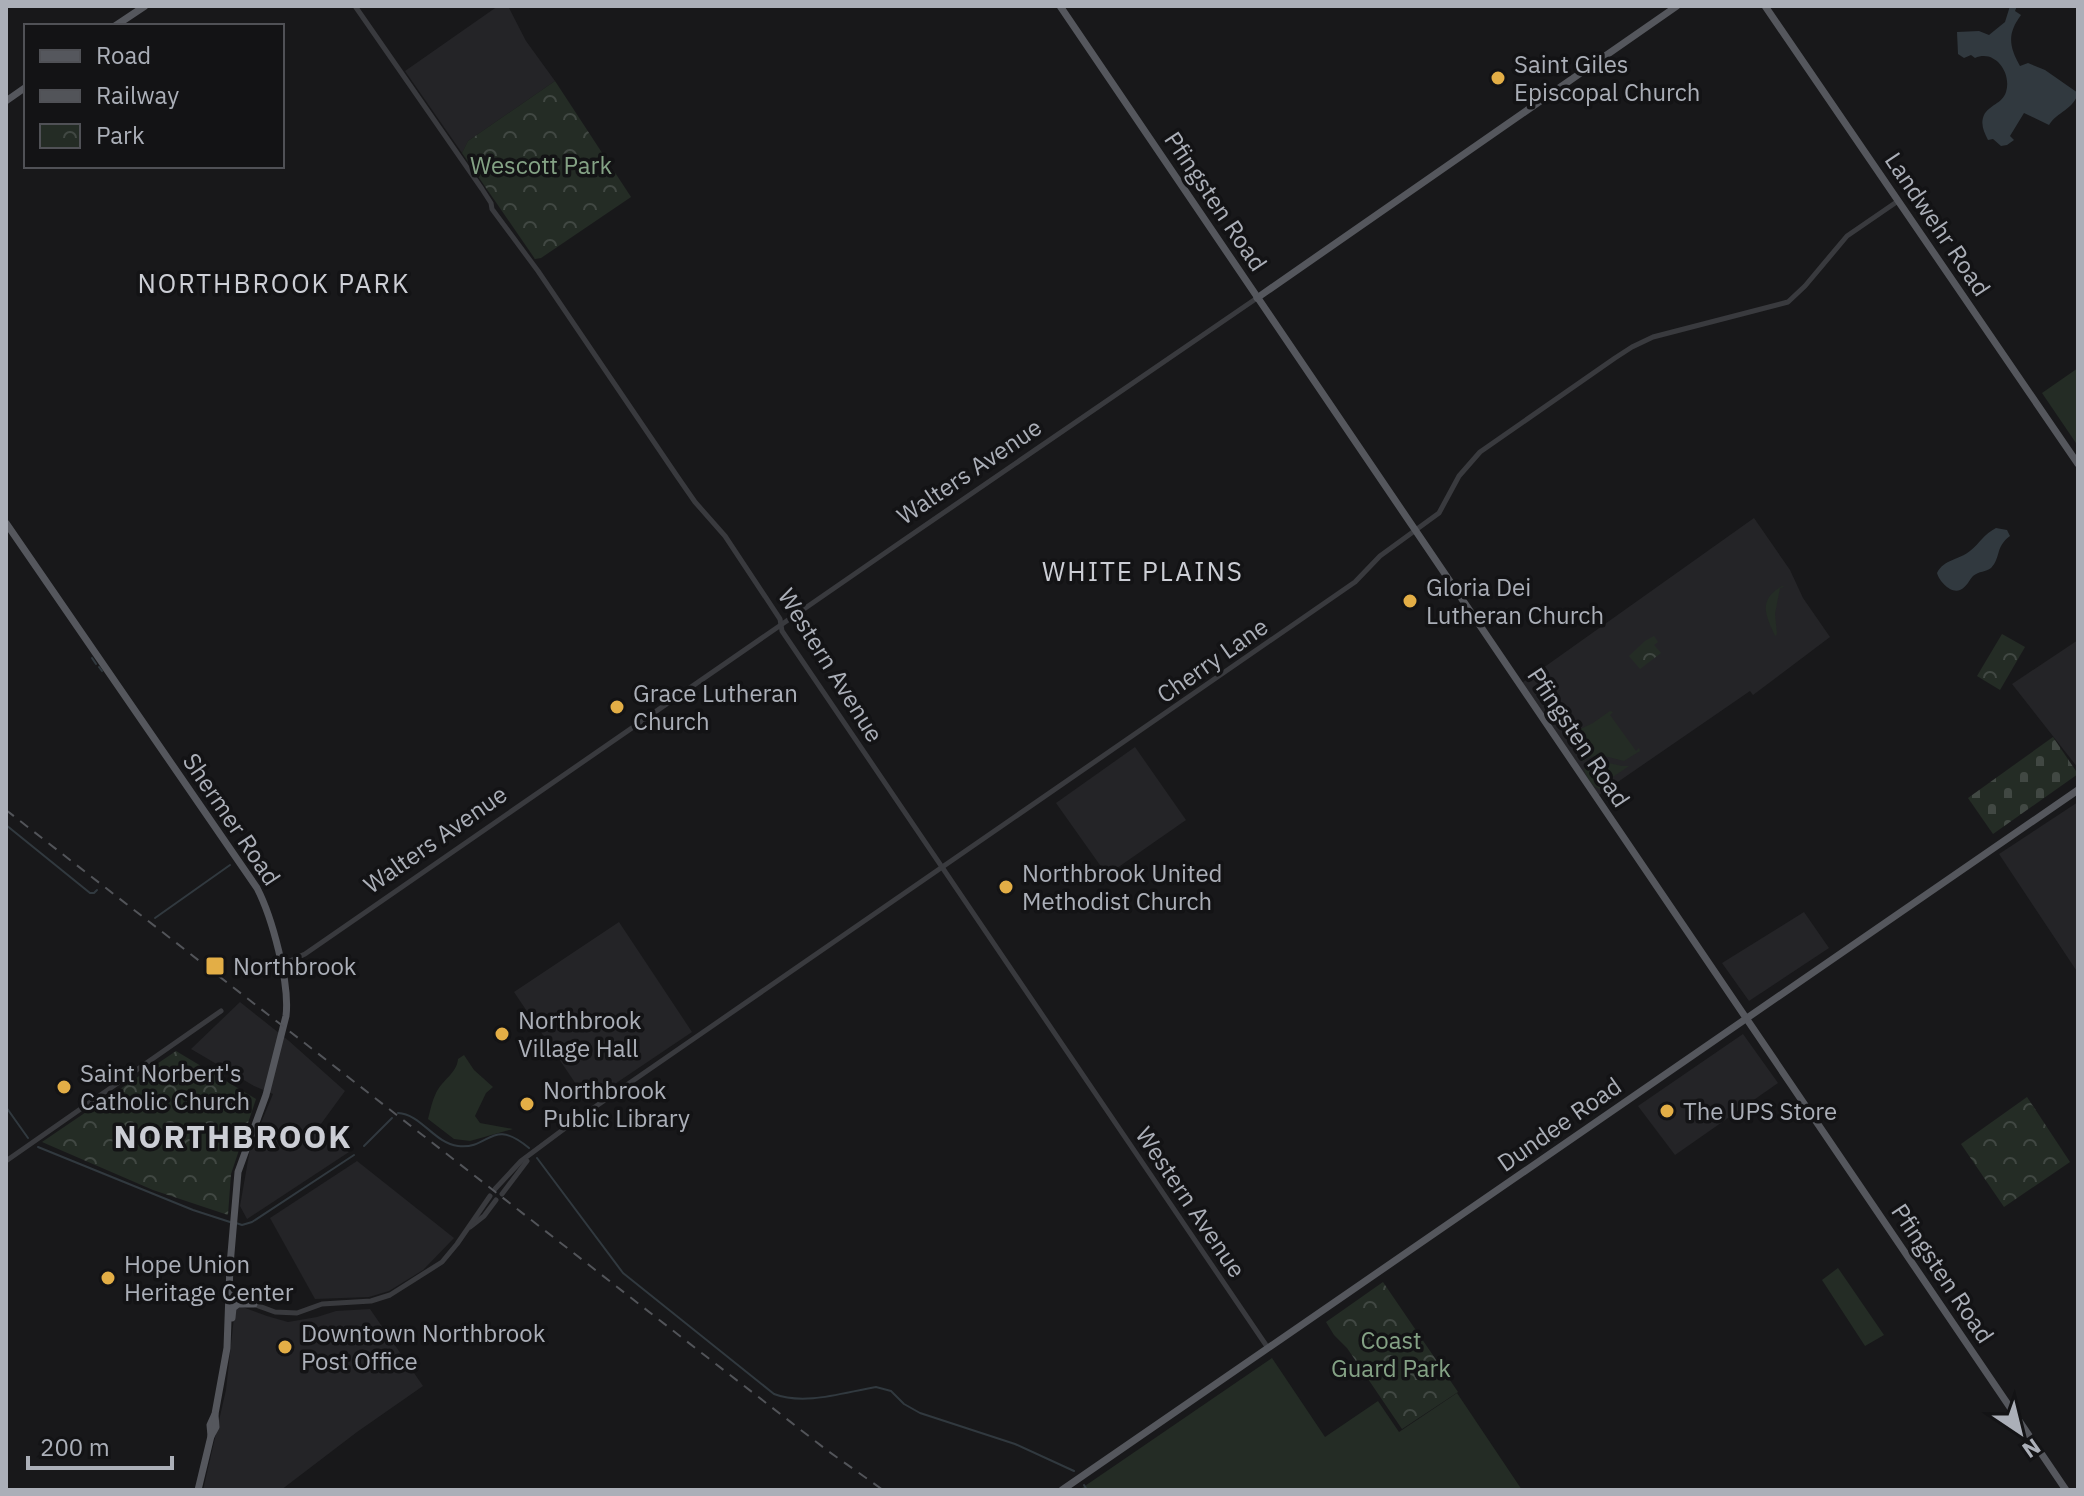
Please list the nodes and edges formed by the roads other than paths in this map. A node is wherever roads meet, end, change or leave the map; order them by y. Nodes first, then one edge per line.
1 (145, 6) edge
2 (355, 6) edge
3 (1060, 6) edge
4 (1677, 6) edge
5 (1765, 6) edge
6 (118, 24) edge
7 (24, 88) edge
8 (6, 101) edge
9 (1898, 201) junction
10 (1257, 298) junction
11 (2078, 464) edge
12 (6, 523) edge
13 (1416, 530) junction
14 (781, 625) junction
15 (2078, 790) edge
16 (942, 866) junction
17 (281, 965) junction
18 (221, 1011) dead end
19 (1746, 1018) junction
20 (530, 1157) junction
21 (6, 1161) edge
22 (495, 1189) dead end
23 (502, 1194) dead end
24 (490, 1196) dead end
25 (496, 1200) dead end
26 (467, 1230) junction
27 (229, 1295) junction
28 (254, 1304) junction
29 (227, 1348) junction
30 (1268, 1349) junction
31 (198, 1490) edge
32 (1062, 1490) edge
33 (2066, 1490) edge

1 - 6 main road
2 - 14 street, Western Avenue
3 - 10 main road, Pfingsten Road
4 - 10 main road, Walters Avenue
5 - 9 main road, Landwehr Road
7 - 8 main road
9 - 11 main road, Landwehr Road
9 - 13 street, Cherry Lane
10 - 13 main road, Pfingsten Road
10 - 14 street, Walters Avenue
12 - 17 main road, Shermer Road
13 - 16 street, Cherry Lane
13 - 19 main road, Pfingsten Road
14 - 16 street, Western Avenue
14 - 17 street, Walters Avenue
15 - 19 main road, Dundee Road
16 - 20 street, Cherry Lane
16 - 30 street, Western Avenue
17 - 27 main road, Shermer Road
18 - 21 street
19 - 30 main road, Dundee Road
19 - 33 main road, Pfingsten Road
20 - 22 street, Cherry Lane
20 - 23 street, Cherry Lane
24 - 26 street
25 - 26 street
26 - 28 street
27 - 28 street
27 - 29 main road, Shermer Road
28 - 29 main road
29 - 31 main road, Shermer Road
30 - 32 main road, Dundee Road

